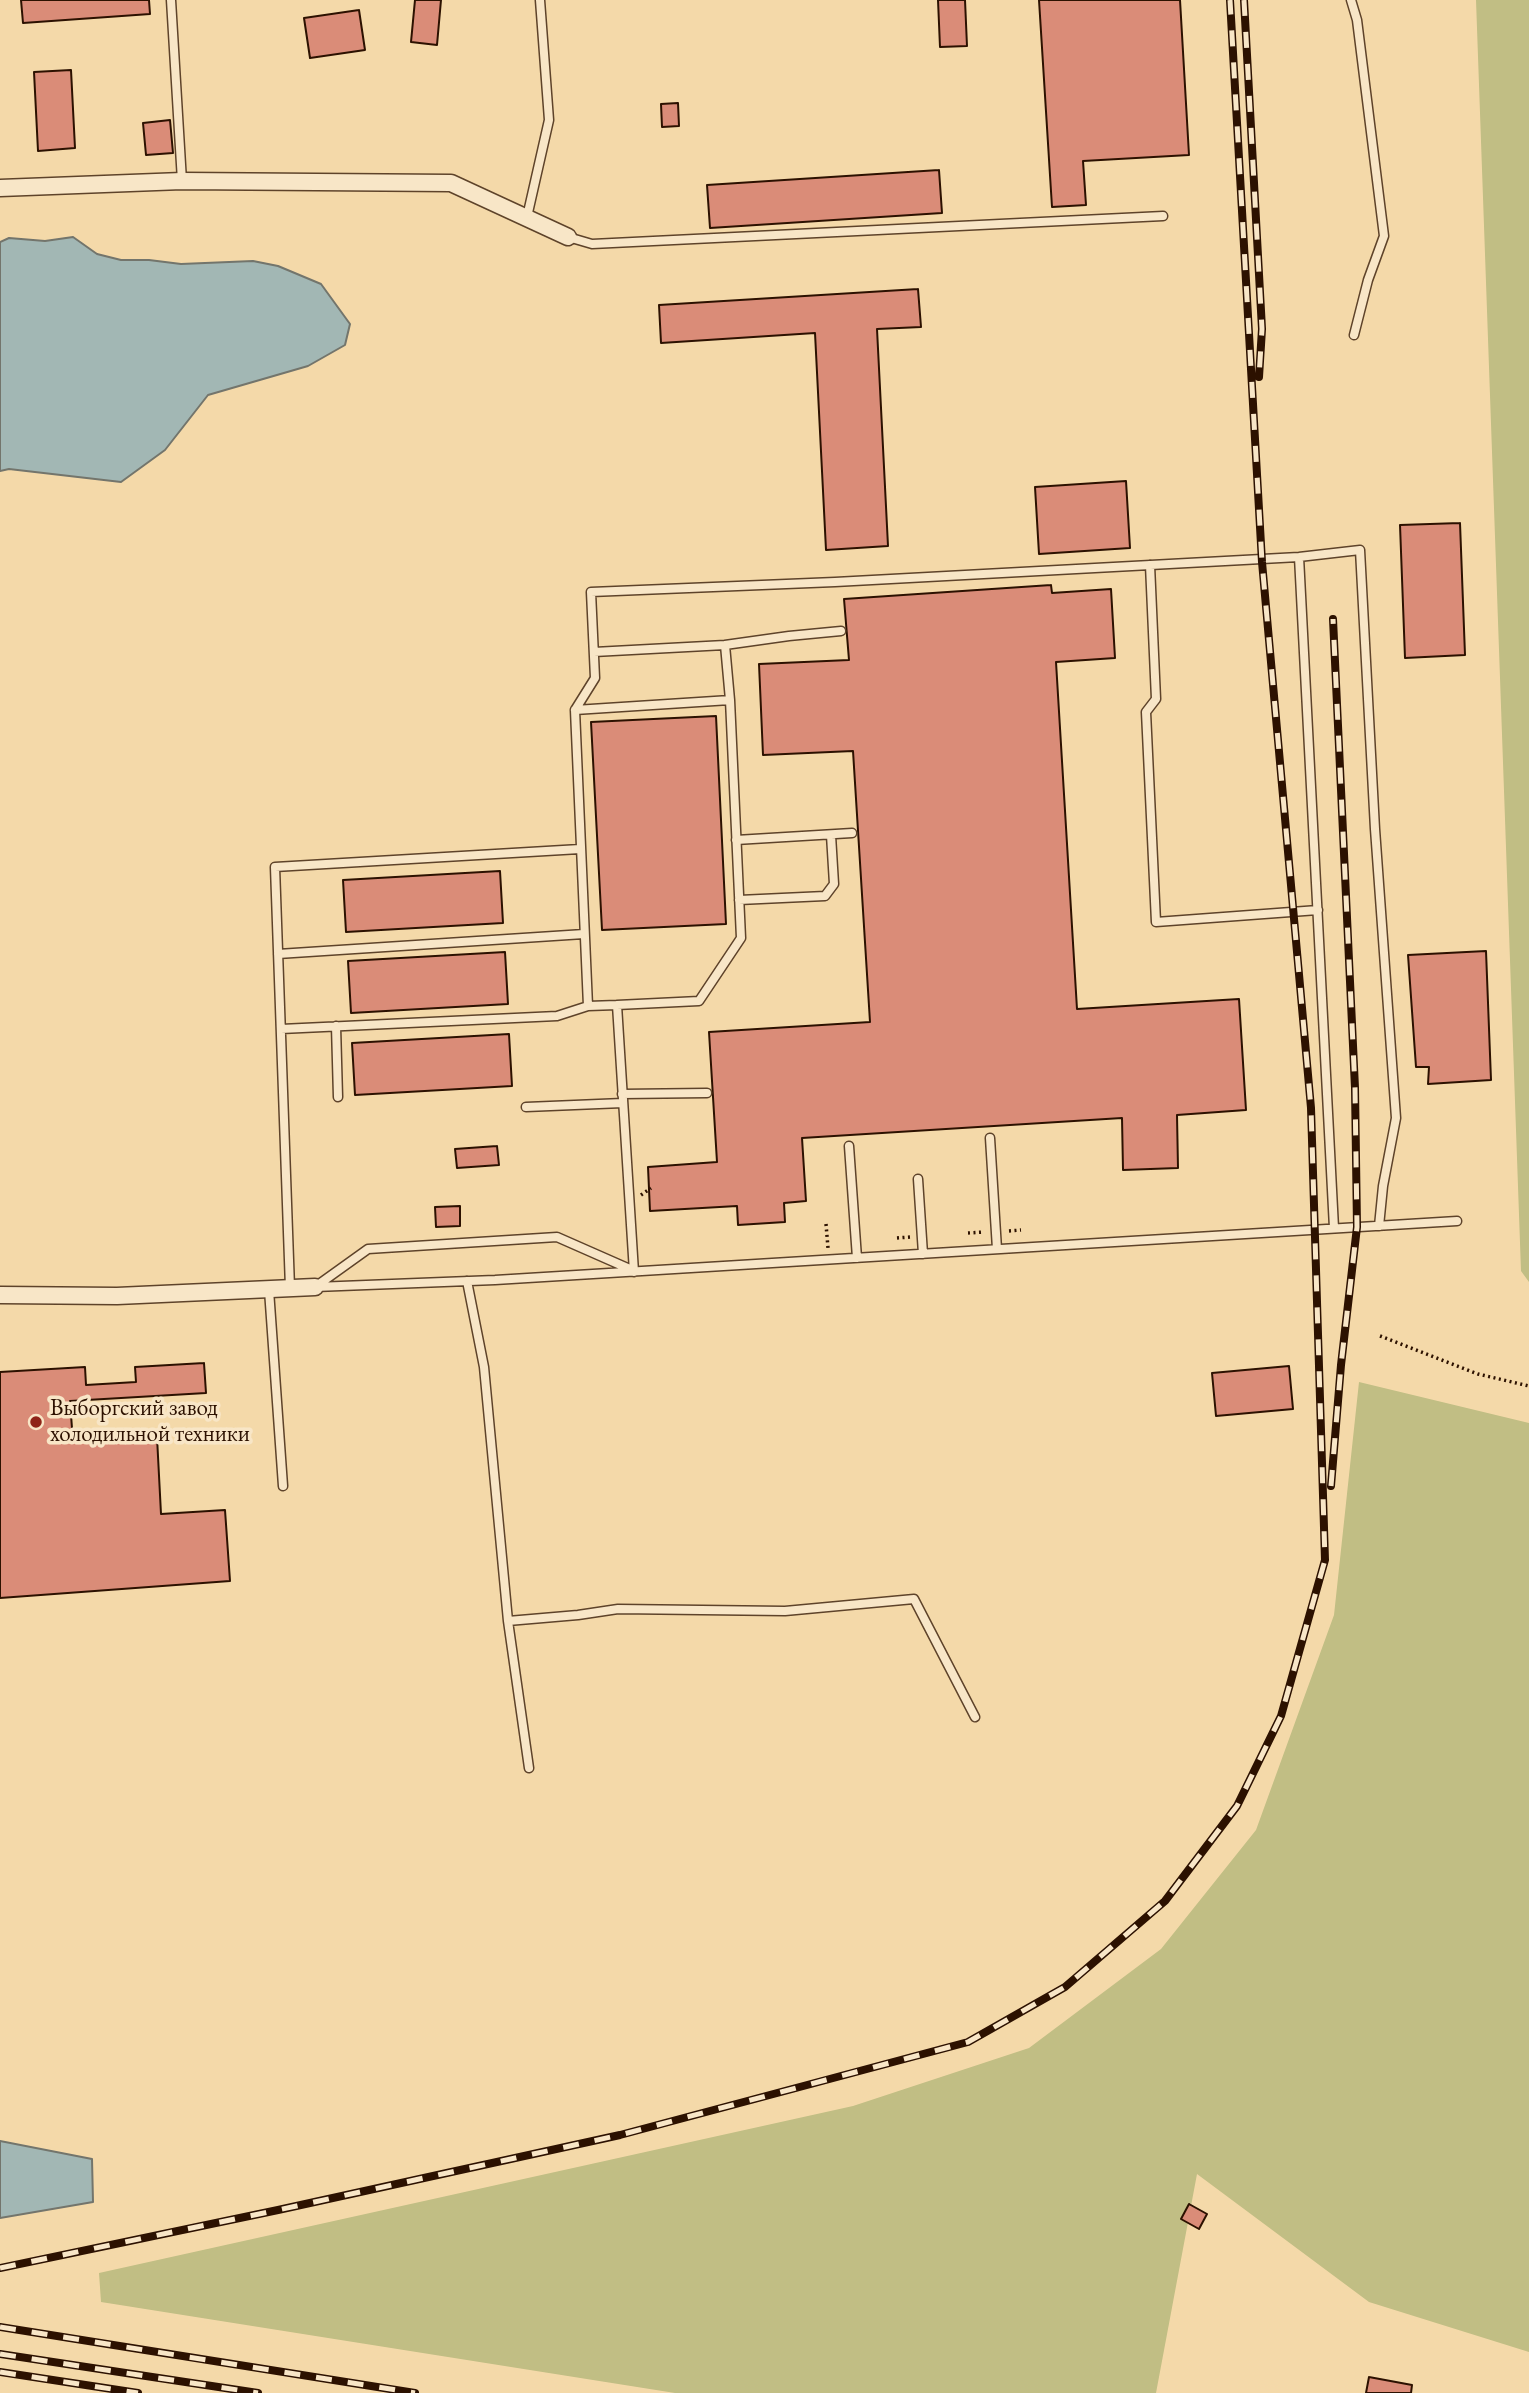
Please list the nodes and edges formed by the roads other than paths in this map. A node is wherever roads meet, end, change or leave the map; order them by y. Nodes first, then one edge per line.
1 (171, 0) edge
2 (540, 0) edge
3 (1351, 0) edge
4 (181, 181) junction
5 (0, 188) edge
6 (1163, 216) dead end
7 (527, 217) junction
8 (568, 237) joint
9 (1354, 335) dead end
10 (1299, 557) junction
11 (1150, 565) junction
12 (841, 631) dead end
13 (724, 645) junction
14 (594, 652) junction
15 (730, 700) junction
16 (575, 710) junction
17 (852, 833) dead end
18 (831, 835) junction
19 (736, 840) junction
20 (580, 849) junction
21 (739, 900) junction
22 (1318, 910) junction
23 (584, 934) junction
24 (278, 954) junction
25 (617, 1005) junction
26 (588, 1006) junction
27 (336, 1026) junction
28 (281, 1028) junction
29 (707, 1093) dead end
30 (338, 1097) dead end
31 (623, 1098) junction
32 (526, 1107) dead end
33 (990, 1138) dead end
34 (849, 1146) dead end
35 (918, 1179) dead end
36 (1457, 1221) dead end
37 (1379, 1226) junction
38 (1334, 1228) junction
39 (998, 1249) junction
40 (923, 1254) junction
41 (857, 1258) junction
42 (634, 1272) junction
43 (467, 1281) junction
44 (315, 1287) junction
45 (290, 1289) junction
46 (269, 1290) junction
47 (0, 1295) edge
48 (283, 1486) dead end
49 (508, 1620) junction
50 (975, 1717) dead end
51 (529, 1768) dead end

1 - 4 lane
2 - 7 lane
3 - 9 lane
4 - 5 street
4 - 7 street
6 - 8 lane
7 - 8 street
10 - 11 lane
10 - 22 lane
10 - 37 lane
11 - 14 lane
11 - 22 lane
12 - 13 lane
13 - 14 lane
13 - 15 lane
14 - 16 lane
15 - 16 lane
15 - 19 lane
16 - 20 lane
17 - 18 lane
18 - 19 lane
18 - 21 lane
19 - 21 lane
20 - 23 lane
20 - 24 lane
21 - 25 lane
22 - 38 lane
23 - 24 lane
23 - 26 lane
24 - 28 lane
25 - 26 lane
25 - 31 lane
26 - 27 lane
27 - 28 lane
27 - 30 lane
28 - 45 lane
29 - 31 lane
31 - 32 lane
31 - 42 lane
33 - 39 lane
34 - 41 lane
35 - 40 lane
36 - 37 lane
37 - 38 lane
38 - 39 lane
39 - 40 lane
40 - 41 lane
41 - 42 lane
42 - 43 lane
42 - 44 lane
43 - 44 lane
43 - 49 lane
44 - 45 street
45 - 46 street
46 - 47 street
46 - 48 lane
49 - 50 lane
49 - 51 lane

